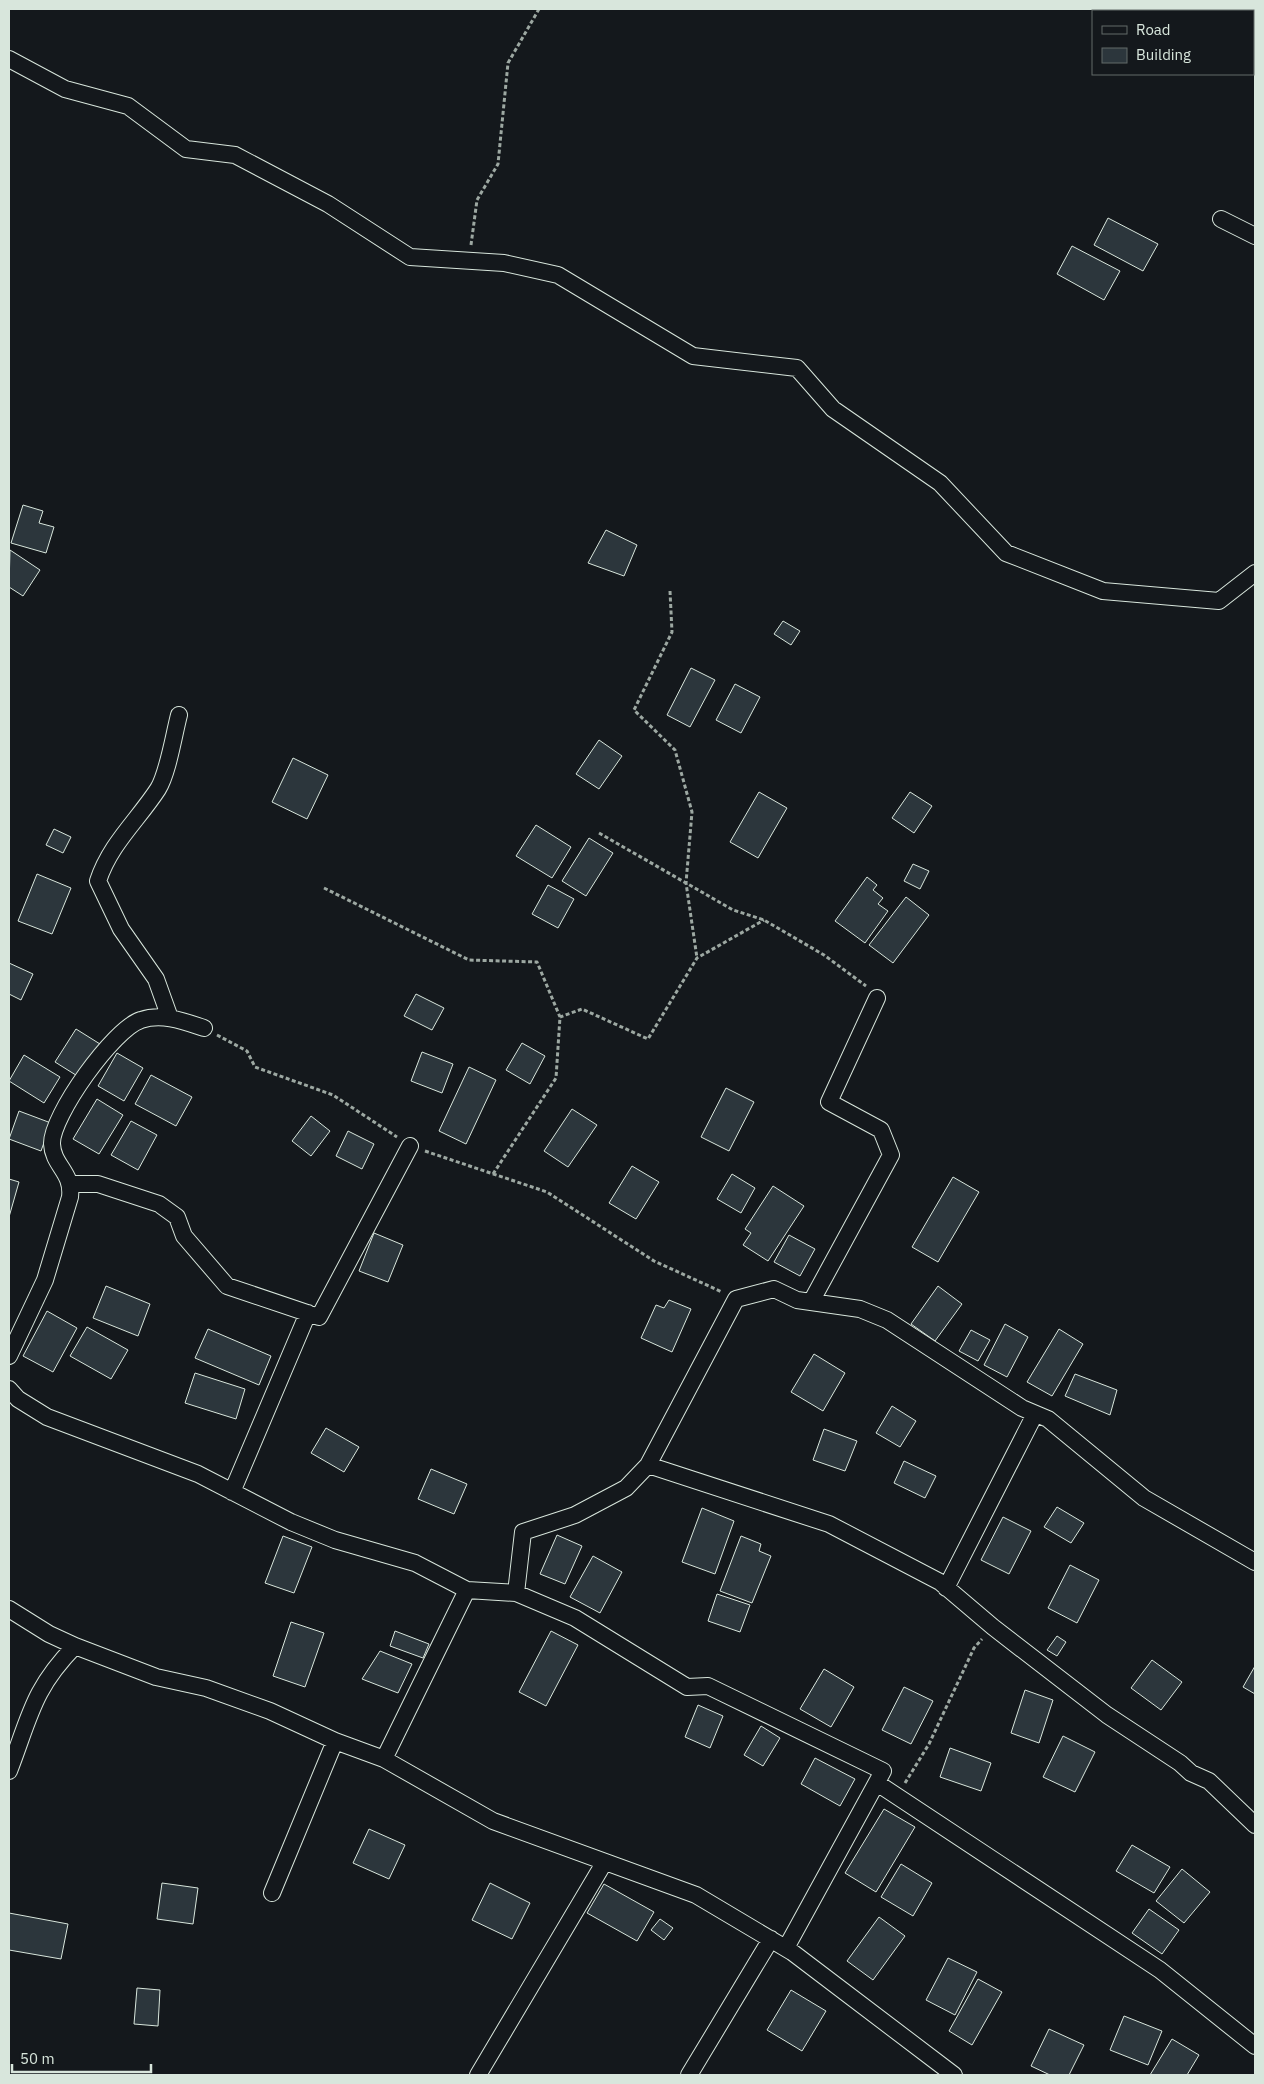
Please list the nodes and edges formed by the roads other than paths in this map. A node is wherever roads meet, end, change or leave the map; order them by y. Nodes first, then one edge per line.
1 (9, 59) edge
2 (1221, 219) dead end
3 (1255, 236) edge
4 (1255, 573) edge
5 (179, 715) dead end
6 (877, 998) road end
7 (170, 1018) junction
8 (204, 1028) road end
9 (410, 1146) road end
10 (72, 1184) junction
11 (810, 1302) junction
12 (308, 1313) junction
13 (9, 1356) edge
14 (9, 1388) edge
15 (1035, 1414) junction
16 (648, 1465) junction
17 (232, 1492) junction
18 (1255, 1562) edge
19 (946, 1588) junction
20 (467, 1590) junction
21 (516, 1593) junction
22 (9, 1609) edge
23 (75, 1646) junction
24 (335, 1740) junction
25 (384, 1759) junction
26 (9, 1771) edge
27 (877, 1783) junction
28 (1255, 1825) edge
29 (604, 1863) junction
30 (272, 1893) dead end
31 (771, 1939) junction
32 (786, 1948) junction
33 (1255, 2046) edge
34 (478, 2075) edge
35 (689, 2075) edge
36 (954, 2075) edge

1 - 4 street
2 - 3 street
5 - 7 street
6 - 11 street
7 - 8 street
7 - 10 street
9 - 12 street
10 - 12 street
10 - 13 street
11 - 15 street
11 - 16 street
12 - 17 street
14 - 17 street
15 - 18 street
15 - 19 street
16 - 19 street
16 - 21 street
17 - 20 street
19 - 28 street
20 - 21 street
20 - 25 street
21 - 27 street
22 - 23 street
23 - 24 street
23 - 26 street
24 - 25 street
24 - 30 street
25 - 29 street
27 - 32 street
27 - 33 street
29 - 31 street
29 - 34 street
31 - 32 street
31 - 35 street
32 - 36 street

